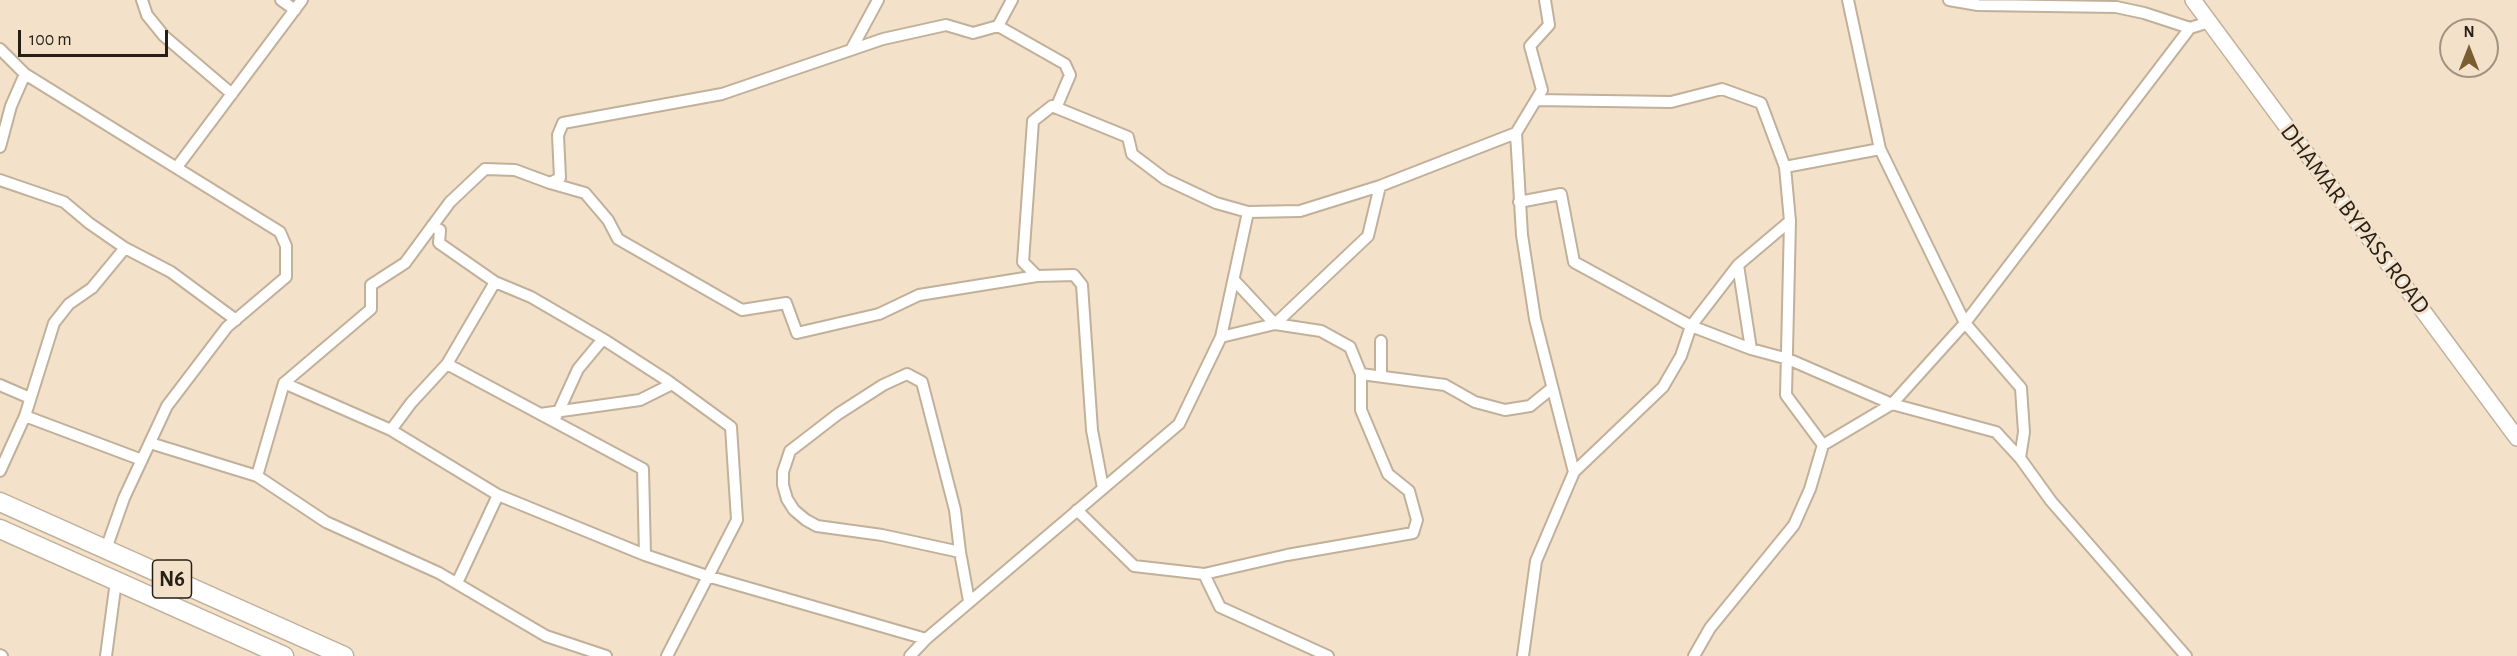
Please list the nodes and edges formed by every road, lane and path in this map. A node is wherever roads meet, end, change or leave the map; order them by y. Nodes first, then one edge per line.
1 (142, 0) edge
2 (281, 0) edge
3 (302, 0) edge
4 (878, 0) edge
5 (1012, 0) edge
6 (1545, 0) edge
7 (1848, 0) edge
8 (1949, 0) edge
9 (2193, 0) edge
10 (295, 10) junction
11 (2210, 22) junction
12 (998, 26) junction
13 (2190, 28) junction
14 (0, 49) edge
15 (851, 50) junction
16 (25, 74) junction
17 (232, 94) junction
18 (1536, 100) junction
19 (1056, 108) junction
20 (1516, 133) junction
21 (0, 147) edge
22 (1880, 148) junction
23 (177, 167) junction
24 (1785, 167) junction
25 (0, 180) edge
26 (550, 183) junction
27 (1380, 186) junction
28 (1519, 202) junction
29 (1248, 212) junction
30 (1790, 220) junction
31 (432, 226) junction
32 (125, 248) junction
33 (1738, 265) junction
34 (1037, 276) junction
35 (1234, 280) junction
36 (495, 282) junction
37 (236, 320) junction
38 (1965, 323) junction
39 (1275, 324) junction
40 (1691, 326) junction
41 (1221, 338) junction
42 (603, 339) junction
43 (1381, 341) dead end
44 (1751, 349) junction
45 (1788, 359) junction
46 (447, 364) junction
47 (1361, 374) junction
48 (1381, 376) junction
49 (284, 383) junction
50 (672, 384) junction
51 (0, 385) edge
52 (1551, 389) junction
53 (30, 398) junction
54 (1892, 404) junction
55 (25, 416) junction
56 (557, 417) junction
57 (391, 430) junction
58 (2517, 438) edge
59 (150, 443) junction
60 (1823, 445) junction
61 (2020, 458) junction
62 (142, 460) junction
63 (0, 471) edge
64 (1574, 472) junction
65 (257, 476) junction
66 (1103, 488) junction
67 (498, 495) junction
68 (0, 502) edge
69 (1077, 510) junction
70 (0, 529) edge
71 (106, 549) junction
72 (960, 552) junction
73 (645, 555) junction
74 (1204, 574) junction
75 (706, 576) junction
76 (116, 581) junction
77 (457, 583) junction
78 (969, 602) junction
79 (926, 639) junction
80 (106, 656) edge
81 (284, 656) edge
82 (344, 656) edge
83 (606, 656) edge
84 (667, 656) edge
85 (910, 656) edge
86 (1328, 656) edge
87 (1523, 656) edge
88 (1694, 656) edge
89 (2186, 656) edge

1 - 17 street
2 - 10 street
3 - 10 street
4 - 15 street
5 - 12 street
6 - 18 street
7 - 22 street
8 - 13 street
9 - 11 main road, DHAMAR BYPASS ROAD
10 - 17 street
11 - 13 street
11 - 58 main road, DHAMAR BYPASS ROAD
12 - 15 street
12 - 19 street
13 - 38 street
14 - 16 street
15 - 26 street
16 - 21 street
16 - 23 street
17 - 23 street
18 - 20 street
18 - 24 street
19 - 29 street
19 - 34 street
20 - 27 street
20 - 28 street
22 - 24 street
22 - 38 street
23 - 37 street
24 - 30 street
25 - 32 street
26 - 31 street
26 - 34 street
27 - 29 street
27 - 39 street
28 - 40 street
28 - 52 street
29 - 35 street
30 - 33 street
30 - 45 street
31 - 36 street
31 - 49 street
32 - 37 street
32 - 53 street
33 - 40 street
33 - 44 street
34 - 66 street
35 - 39 street
35 - 41 street
36 - 42 street
36 - 46 street
37 - 59 street
38 - 54 street
38 - 61 street
39 - 41 street
39 - 47 street
40 - 44 street
40 - 64 street
41 - 66 street
42 - 50 street
42 - 56 street
43 - 48 street
44 - 45 street
45 - 54 street
45 - 60 street
46 - 56 street
46 - 57 street
47 - 48 street
47 - 74 street
48 - 52 street
49 - 57 street
49 - 65 street
50 - 56 street
50 - 75 street
51 - 53 street
52 - 64 street
53 - 55 street
54 - 60 street
54 - 61 street
55 - 62 street
55 - 63 street
56 - 73 street
57 - 67 street
59 - 62 street
59 - 65 street
60 - 88 street
61 - 89 street
62 - 71 street
64 - 87 street
65 - 77 street
66 - 69 street
67 - 73 street
67 - 77 street
68 - 71 main road, N6
69 - 74 street
69 - 78 street
70 - 76 main road, N6
71 - 82 main road, N6
72 - 72 street
72 - 78 street
73 - 75 street
74 - 86 street
75 - 79 street
75 - 84 street
76 - 80 street
76 - 81 main road, N6
77 - 83 street
78 - 79 street
79 - 85 street

